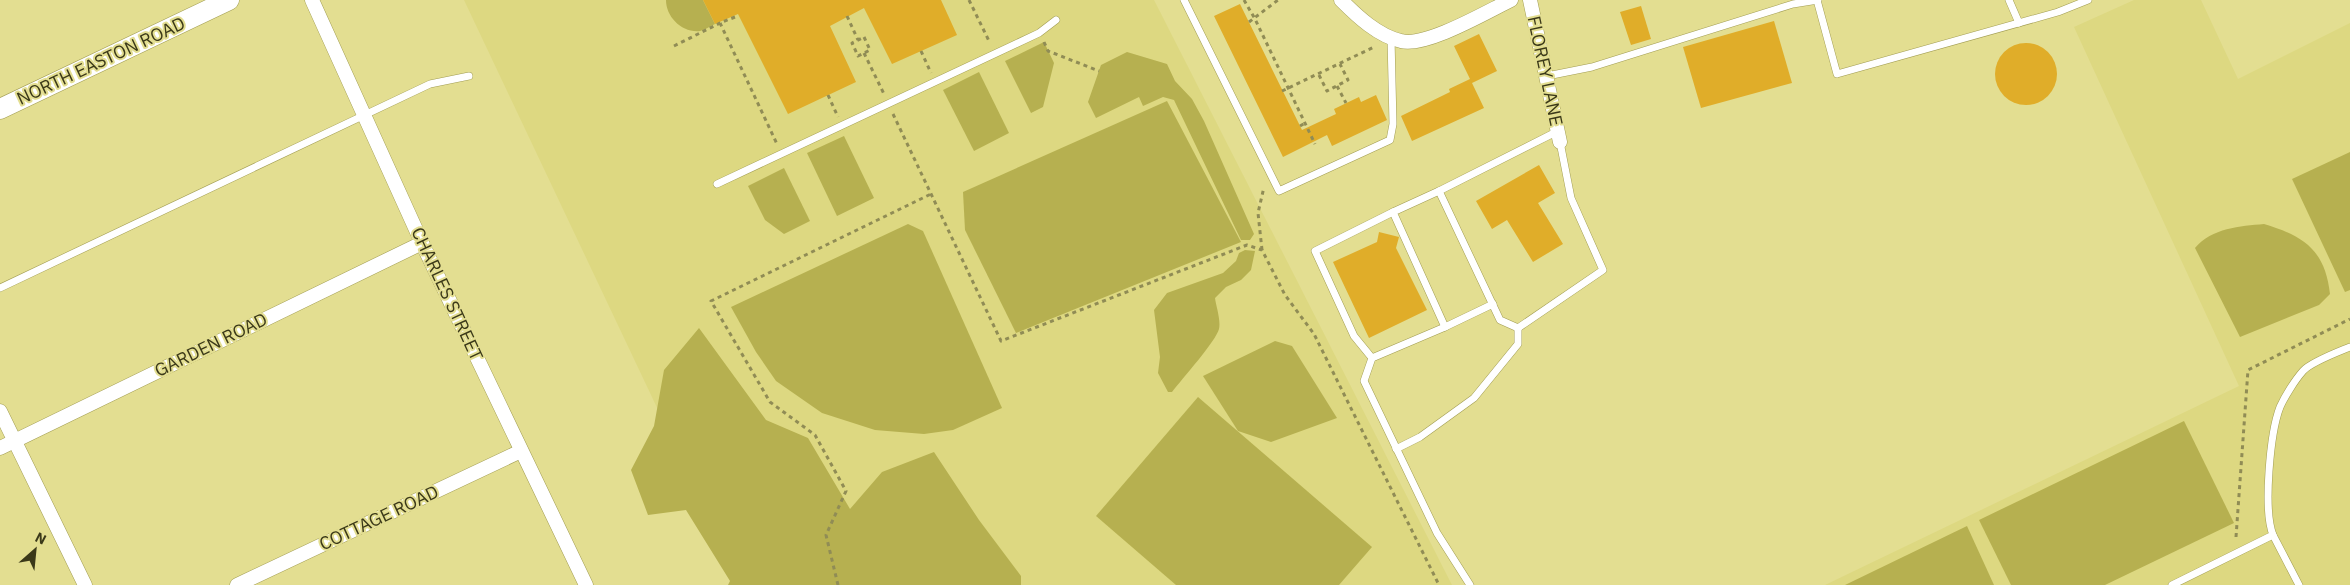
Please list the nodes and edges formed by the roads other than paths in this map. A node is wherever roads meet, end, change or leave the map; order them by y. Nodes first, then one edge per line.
1 (229, 0) edge
2 (312, 0) edge
3 (1184, 0) edge
4 (1341, 0) edge
5 (1512, 0) edge
6 (1530, 0) edge
7 (1817, 0) edge
8 (2009, 0) edge
9 (2088, 0) edge
10 (1056, 20) dead end
11 (2019, 23) junction
12 (1391, 37) junction
13 (469, 76) dead end
14 (1547, 76) junction
15 (0, 109) edge
16 (365, 116) junction
17 (1559, 136) junction
18 (717, 184) dead end
19 (1439, 191) junction
20 (1393, 212) junction
21 (422, 243) junction
22 (0, 288) edge
23 (1493, 304) junction
24 (1445, 327) junction
25 (1518, 328) junction
26 (2350, 346) edge
27 (1372, 358) junction
28 (0, 411) edge
29 (15, 441) junction
30 (0, 448) edge
31 (1396, 449) junction
32 (521, 451) junction
33 (2273, 535) junction
34 (85, 585) edge
35 (237, 585) edge
36 (586, 585) edge
37 (1470, 585) edge
38 (2172, 585) edge
39 (2299, 585) edge

1 - 15 main road, NORTH EASTON ROAD
2 - 16 street, CHARLES STREET
3 - 12 lane
4 - 12 street
5 - 12 street
6 - 14 street, FLOREY LANE
7 - 11 lane
7 - 14 lane
8 - 11 lane
9 - 11 lane
10 - 18 lane
13 - 16 lane
14 - 17 street, FLOREY LANE
16 - 21 street, CHARLES STREET
16 - 22 lane
17 - 19 lane
17 - 25 lane
19 - 20 lane
19 - 23 lane
20 - 24 lane
20 - 27 lane
21 - 29 street, GARDEN ROAD
21 - 32 street, CHARLES STREET
23 - 24 lane
23 - 25 lane
24 - 27 lane
25 - 31 lane
26 - 33 lane
27 - 31 lane
28 - 29 street
29 - 30 street, GARDEN ROAD
29 - 34 street
31 - 37 lane
32 - 35 street, COTTAGE ROAD
32 - 36 street, CHARLES STREET
33 - 38 lane
33 - 39 lane

